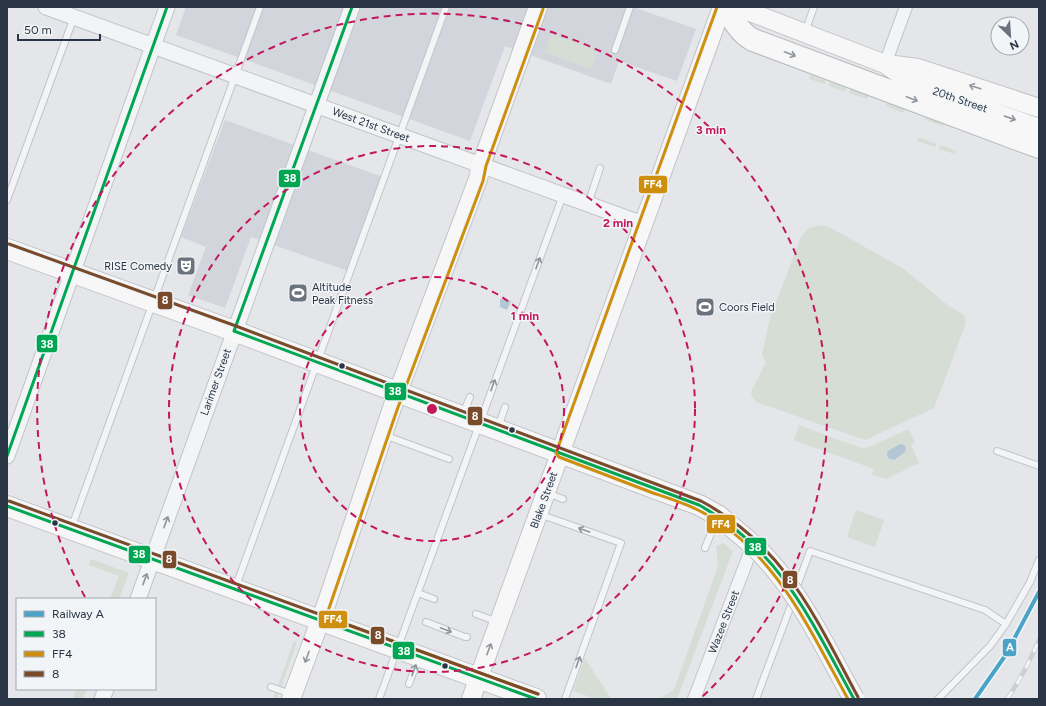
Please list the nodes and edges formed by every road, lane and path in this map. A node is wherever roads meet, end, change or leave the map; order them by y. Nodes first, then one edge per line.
1 (46, 7) edge
2 (167, 7) edge
3 (260, 7) edge
4 (352, 7) edge
5 (446, 7) edge
6 (538, 7) edge
7 (630, 7) edge
8 (722, 7) edge
9 (726, 7) edge
10 (737, 7) edge
11 (814, 7) edge
12 (906, 7) edge
13 (74, 17) junction
14 (805, 33) junction
15 (152, 46) junction
16 (615, 50) dead end
17 (885, 64) junction
18 (235, 76) junction
19 (316, 105) junction
20 (1039, 108) edge
21 (1039, 128) edge
22 (399, 136) junction
23 (1039, 147) edge
24 (480, 165) junction
25 (600, 168) dead end
26 (562, 195) junction
27 (7, 200) edge
28 (588, 204) junction
29 (636, 221) junction
30 (7, 249) edge
31 (72, 272) junction
32 (154, 302) junction
33 (234, 331) junction
34 (317, 362) junction
35 (398, 392) junction
36 (470, 397) dead end
37 (506, 407) dead end
38 (480, 422) junction
39 (383, 434) junction
40 (997, 451) dead end
41 (561, 452) junction
42 (7, 456) edge
43 (449, 459) dead end
44 (1039, 466) edge
45 (7, 506) edge
46 (539, 514) junction
47 (716, 522) junction
48 (71, 530) junction
49 (754, 545) junction
50 (705, 548) dead end
51 (153, 559) junction
52 (1039, 560) edge
53 (235, 589) junction
54 (418, 593) junction
55 (138, 598) edge
56 (434, 599) dead end
57 (476, 614) dead end
58 (320, 620) junction
59 (426, 622) dead end
60 (499, 622) junction
61 (1006, 624) junction
62 (467, 636) dead end
63 (398, 648) junction
64 (420, 656) junction
65 (479, 678) junction
66 (409, 684) dead end
67 (271, 688) dead end
68 (292, 697) edge
69 (379, 699) edge
70 (471, 699) edge
71 (536, 699) edge
72 (565, 699) edge
73 (694, 699) edge
74 (756, 699) edge
75 (854, 699) edge
76 (938, 699) edge

1 - 13 street, West 21st Street
2 - 15 street
3 - 18 lane
4 - 19 street, Larimer Street
5 - 22 lane
6 - 24 main road
7 - 16 lane
8 - 29 main road, Blake Street
9 -> 23 highway
10 - 14 main road, 20th Street
11 - 14 lane
12 - 17 street
13 - 15 street, West 21st Street
13 - 27 lane
14 - 17 main road, 20th Street
15 - 18 street, West 21st Street
15 - 31 street
20 -> 17 main road, 20th Street
17 -> 21 main road, 20th Street
18 - 19 street, West 21st Street
18 - 32 lane
19 - 22 street, West 21st Street
19 - 33 street, Larimer Street
22 - 24 street, West 21st Street
22 - 34 lane
24 - 26 street, West 21st Street
24 - 35 main road
25 - 28 lane
26 - 28 street, West 21st Street
38 -> 26 lane
28 - 29 street, West 21st Street
29 - 41 main road, Blake Street
30 - 31 main road
31 - 32 main road
31 - 42 street
32 - 33 main road
32 - 48 lane
33 - 34 main road
51 -> 33 street, Larimer Street
34 - 35 main road
34 - 53 lane
35 - 38 main road
35 - 39 main road
36 - 38 lane
37 - 38 lane
38 - 41 main road
38 - 54 lane
39 - 43 lane
39 - 58 main road
40 - 44 lane
41 - 46 main road, Blake Street
41 - 47 main road
45 - 48 main road
46 - 60 main road, Blake Street
72 -> 46 lane
47 - 49 main road
47 - 50 lane
48 - 51 main road
49 - 73 street, Wazee Street
49 - 75 main road, bridge
51 - 53 main road
55 -> 51 street, Larimer Street
52 - 61 lane
53 - 58 main road
54 - 56 lane
54 - 63 lane
57 - 60 lane
58 - 63 main road
58 -> 68 main road
59 -> 62 lane
65 -> 60 main road, Blake Street
61 - 74 lane
61 - 76 lane
63 - 64 main road
63 - 69 lane
64 - 65 main road
66 -> 64 lane
65 - 70 main road, Blake Street
65 - 71 main road
67 - 68 lane

